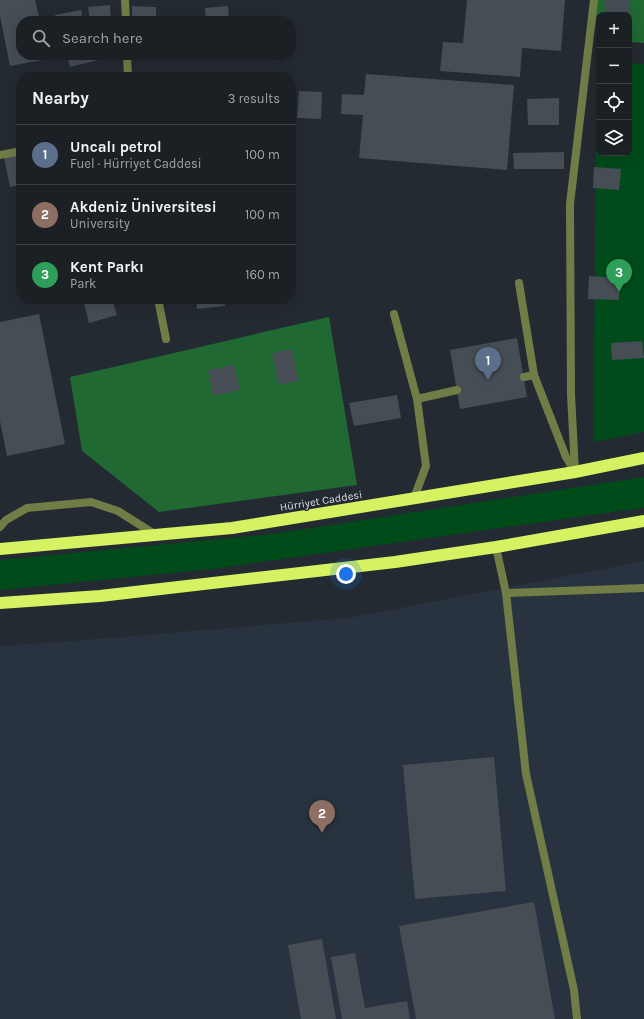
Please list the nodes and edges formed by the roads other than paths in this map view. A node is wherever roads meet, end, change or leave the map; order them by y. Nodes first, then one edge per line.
1 (124, 0) edge
2 (594, 0) edge
3 (126, 16) edge
4 (127, 60) edge
5 (128, 72) edge
6 (16, 152) edge
7 (0, 155) edge
8 (519, 283) dead end
9 (159, 304) edge
10 (394, 314) dead end
11 (166, 339) dead end
12 (534, 375) junction
13 (524, 377) dead end
14 (457, 390) dead end
15 (416, 399) junction
16 (644, 458) edge
17 (575, 472) junction
18 (414, 498) junction
19 (644, 521) edge
20 (0, 527) edge
21 (156, 535) junction
22 (496, 547) junction
23 (0, 549) edge
24 (644, 588) edge
25 (506, 593) junction
26 (0, 603) edge
27 (577, 1019) edge

1 - 3 street
2 - 17 street
4 - 5 street
6 - 7 street
8 - 12 street
9 - 11 street
10 - 15 street
12 - 13 street
12 - 17 street
14 - 15 street
15 - 18 street
16 - 17 highway, Hürriyet Caddesi
17 - 18 highway, Hürriyet Caddesi
18 - 21 highway, Hürriyet Caddesi
19 - 22 highway
20 - 21 street
21 - 23 highway, Hürriyet Caddesi
22 - 25 street
22 - 26 highway
24 - 25 street
25 - 27 street

